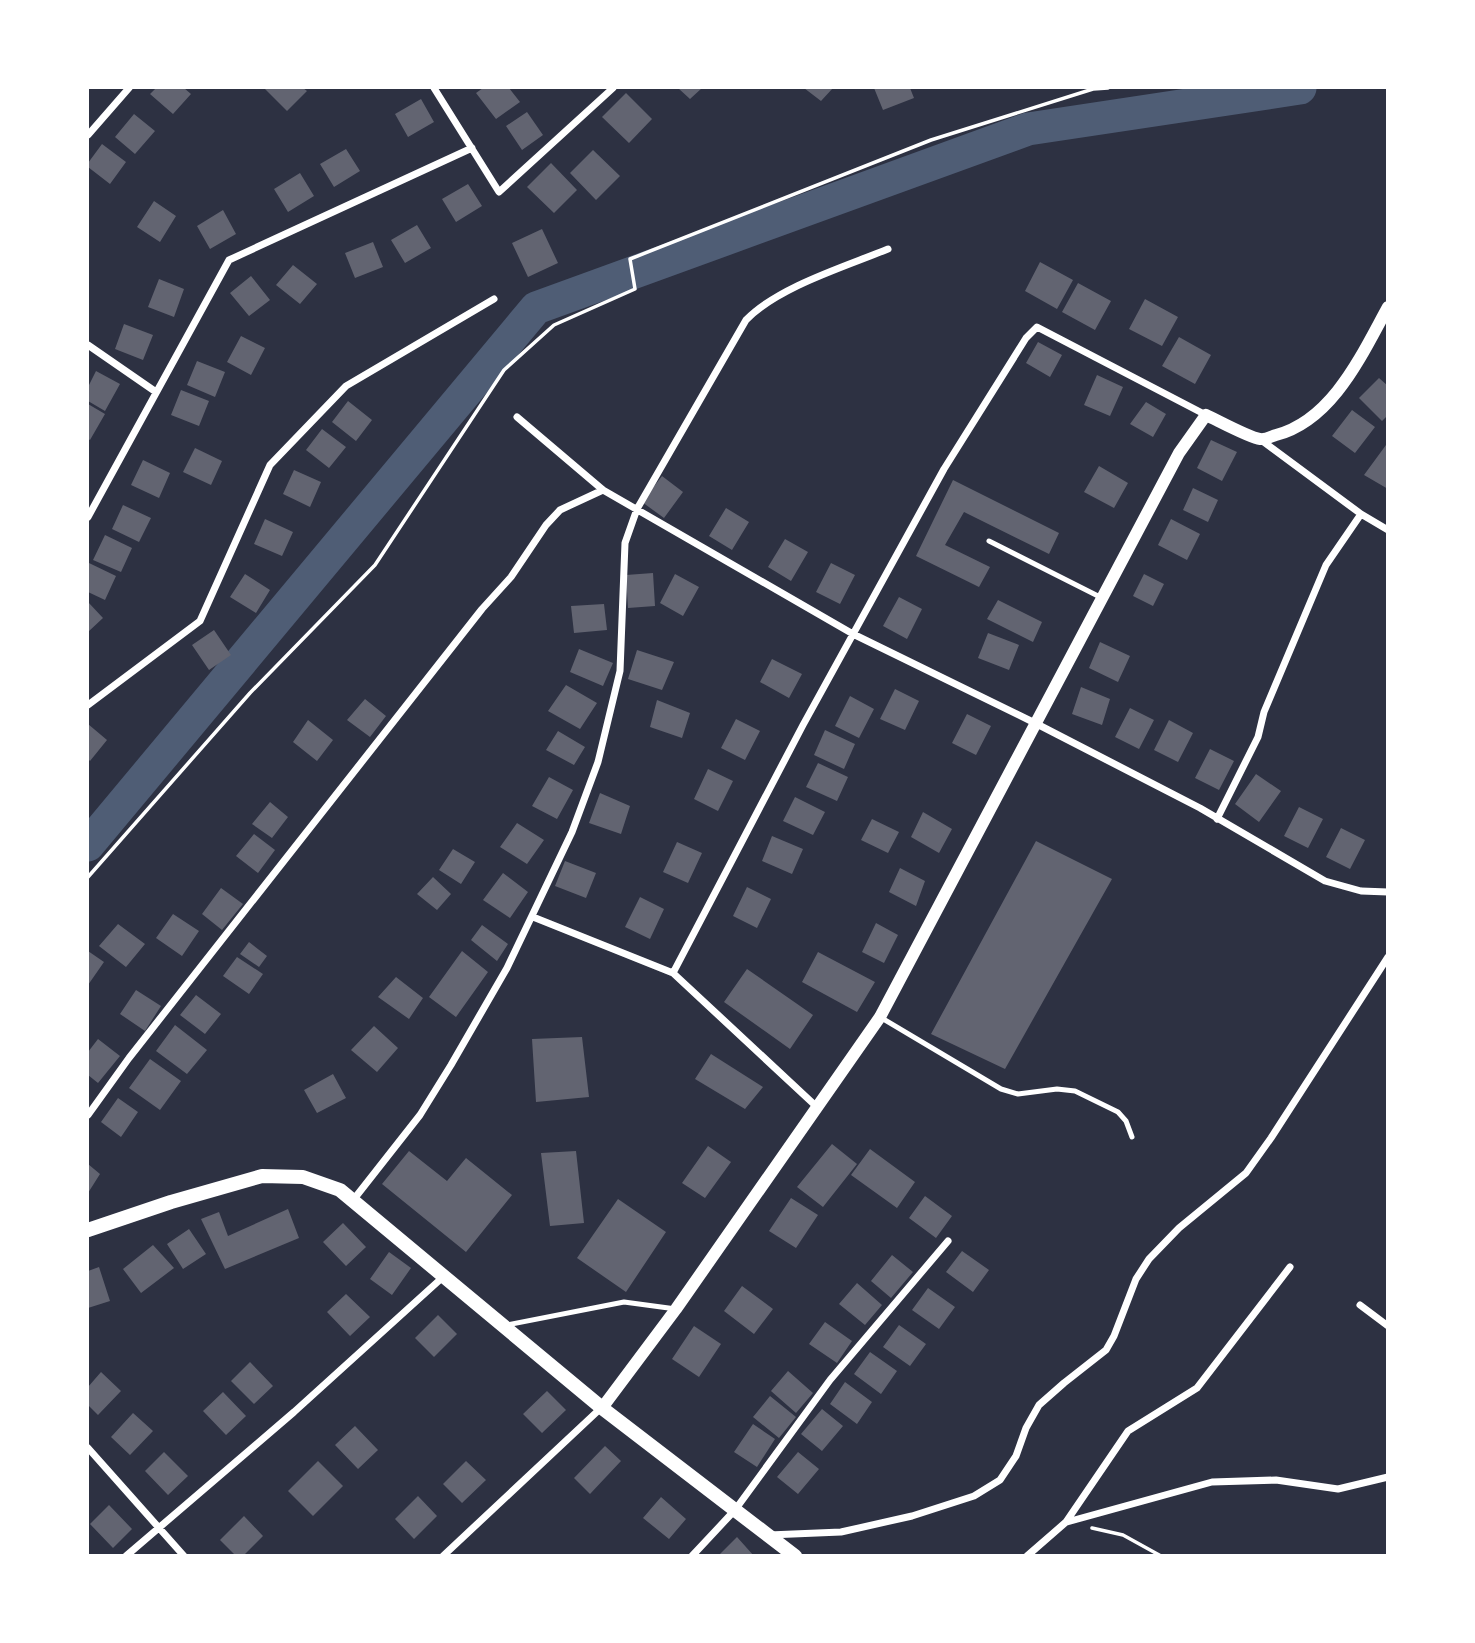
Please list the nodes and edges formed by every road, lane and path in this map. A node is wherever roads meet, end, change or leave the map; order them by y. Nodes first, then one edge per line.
1 (129, 88) edge
2 (434, 88) edge
3 (613, 88) edge
4 (1108, 88) edge
5 (88, 133) edge
6 (472, 148) junction
7 (888, 249) dead end
8 (494, 299) dead end
9 (1388, 307) edge
10 (88, 345) edge
11 (156, 392) junction
12 (1206, 415) junction
13 (517, 418) dead end
14 (1261, 439) junction
15 (603, 490) junction
16 (636, 509) junction
17 (1361, 514) junction
18 (88, 517) edge
19 (1388, 530) edge
20 (989, 541) dead end
21 (1102, 598) junction
22 (853, 634) junction
23 (88, 705) edge
24 (1035, 723) junction
25 (1217, 819) junction
26 (88, 877) edge
27 (1388, 892) edge
28 (533, 917) junction
29 (1388, 957) edge
30 (673, 973) junction
31 (880, 1017) junction
32 (818, 1108) junction
33 (88, 1115) edge
34 (1132, 1137) dead end
35 (354, 1199) junction
36 (88, 1230) edge
37 (948, 1241) dead end
38 (1290, 1268) dead end
39 (443, 1277) junction
40 (1360, 1305) dead end
41 (676, 1309) junction
42 (501, 1326) junction
43 (1388, 1326) edge
44 (602, 1408) junction
45 (88, 1448) edge
46 (1388, 1477) edge
47 (735, 1510) junction
48 (1066, 1522) junction
49 (157, 1527) junction
50 (769, 1535) junction
51 (126, 1556) edge
52 (184, 1556) edge
53 (443, 1556) edge
54 (692, 1556) edge
55 (795, 1556) edge
56 (1027, 1556) edge
57 (1161, 1556) edge

1 - 5 street
2 - 6 street
3 - 6 street
4 - 26 path
6 - 11 street
7 - 16 street
8 - 23 street
9 - 14 street
10 - 11 street
11 - 18 street
12 - 14 street
12 - 21 street
12 - 22 street
13 - 15 street
14 - 17 street
15 - 16 street
15 - 33 street
16 - 22 street
16 - 28 street
17 - 19 street
17 - 25 street
20 - 21 lane
21 - 24 street
22 - 24 street
22 - 30 street
24 - 25 street
24 - 31 street
25 - 27 street
28 - 30 street
28 - 35 street
29 - 50 street
30 - 32 street
31 - 32 street
31 - 34 lane
32 - 41 street
35 - 36 main road
35 - 39 main road
37 - 47 street
38 - 48 street
39 - 42 main road
39 - 49 street
40 - 43 street
41 - 42 lane
41 - 44 street
42 - 44 main road
44 - 47 main road
44 - 53 street
45 - 49 street
46 - 48 street
47 - 50 main road
47 - 54 street
48 - 56 street
48 - 57 path
49 - 51 street
49 - 52 street
50 - 55 main road

